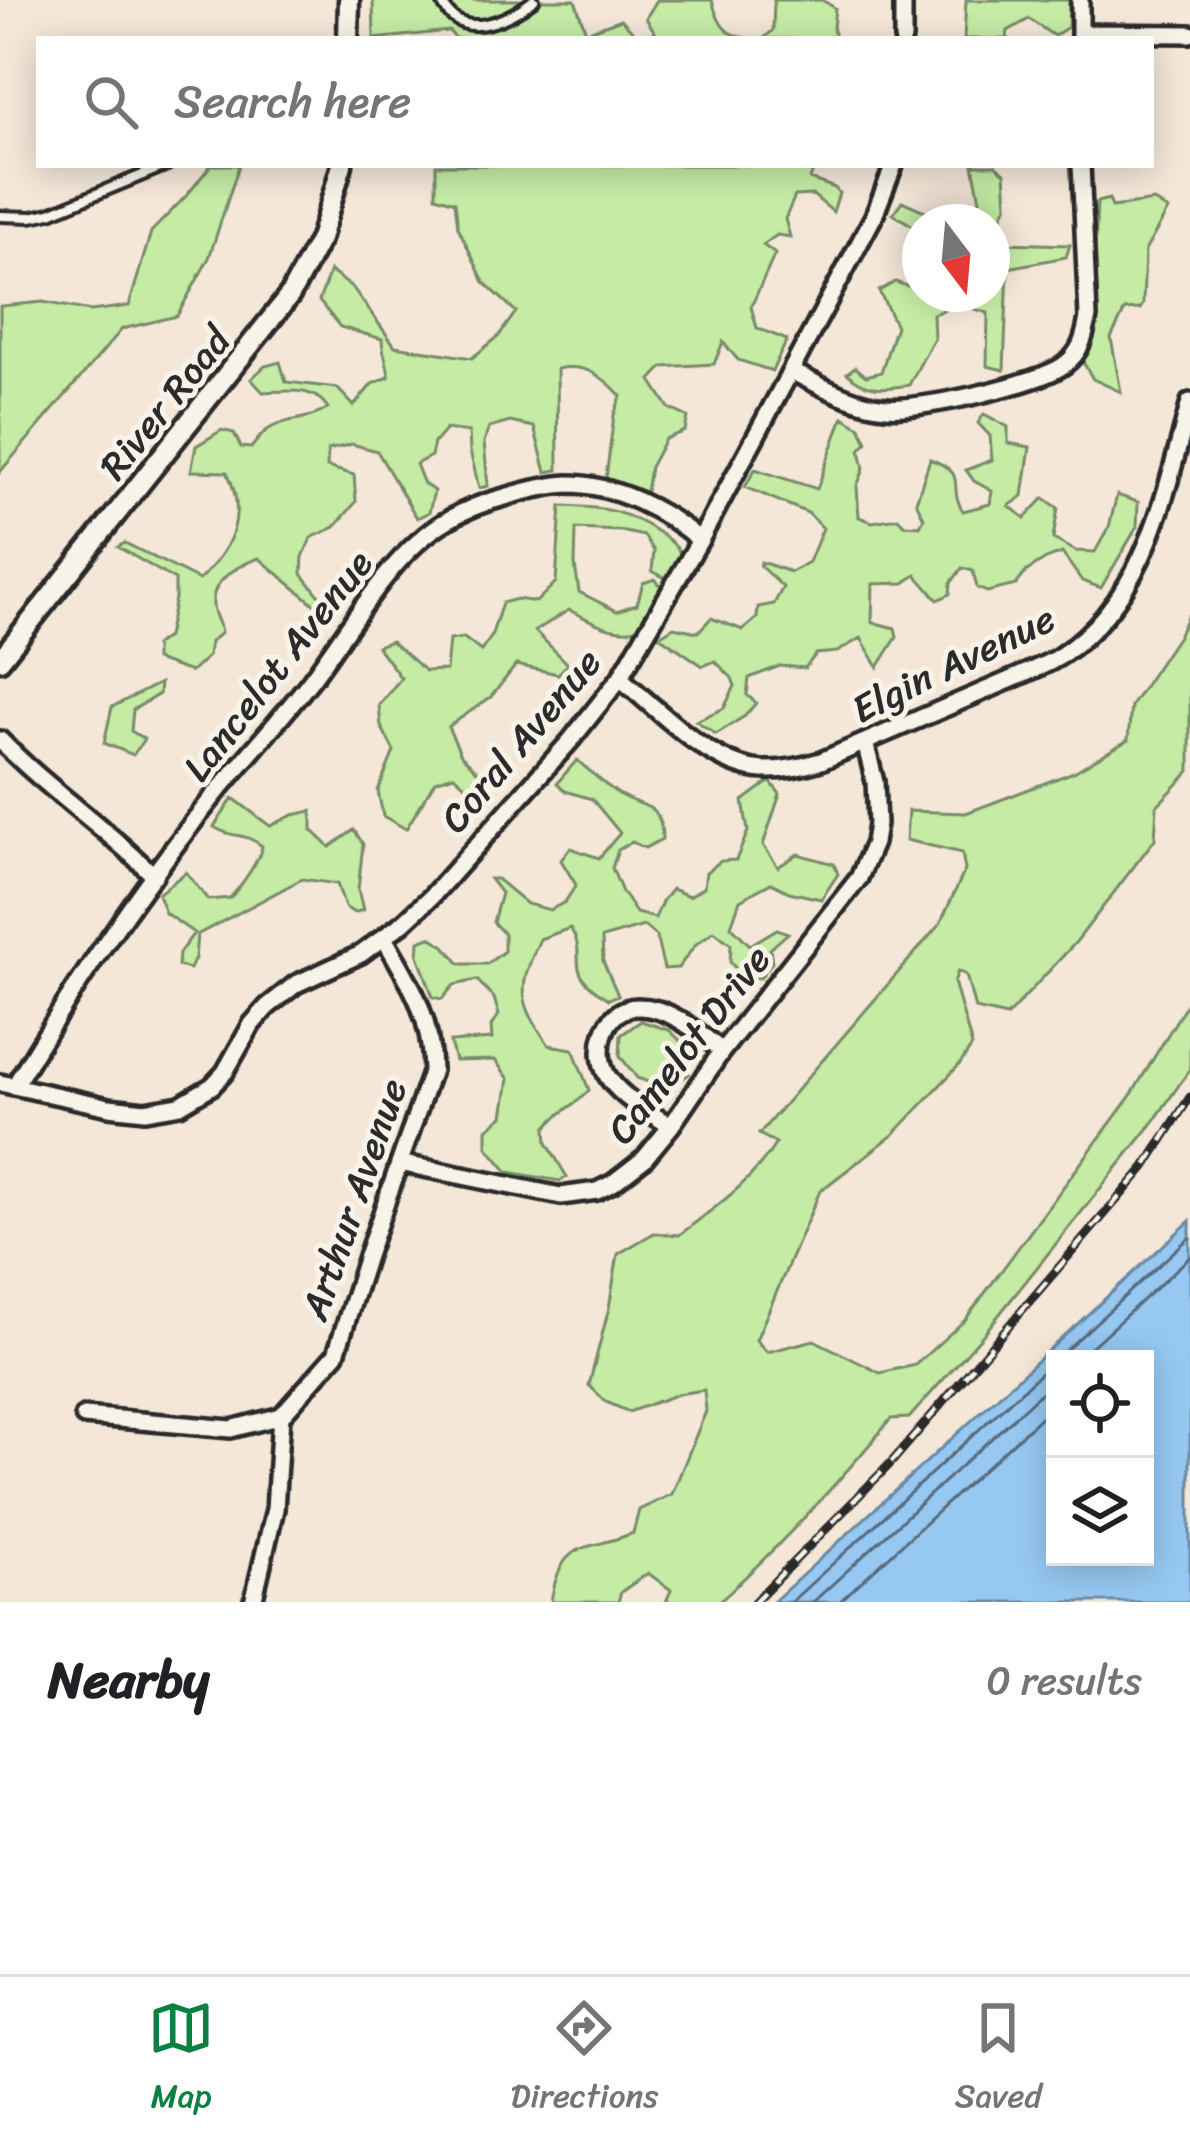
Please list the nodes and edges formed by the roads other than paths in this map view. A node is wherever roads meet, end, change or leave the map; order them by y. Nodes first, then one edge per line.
1 (349, 0) edge
2 (441, 0) edge
3 (533, 0) edge
4 (903, 0) edge
5 (1080, 0) edge
6 (1190, 34) edge
7 (348, 36) edge
8 (903, 36) edge
9 (1080, 36) edge
10 (160, 168) edge
11 (341, 168) edge
12 (893, 168) edge
13 (1081, 168) edge
14 (0, 216) edge
15 (791, 371) junction
16 (1190, 402) edge
17 (700, 540) junction
18 (0, 660) edge
19 (620, 678) junction
20 (0, 740) edge
21 (865, 742) junction
22 (154, 876) junction
23 (384, 938) junction
24 (722, 1051) junction
25 (7, 1084) edge
26 (671, 1126) junction
27 (399, 1163) junction
28 (84, 1416) dead end
29 (281, 1416) junction
30 (253, 1602) edge

1 - 7 street
2 - 3 lane
4 - 8 street
5 - 9 street
6 - 9 street
10 - 14 lane
11 - 18 street, River Road
12 - 15 street, Coral Avenue
13 - 15 street
15 - 17 street, Coral Avenue
16 - 21 street, Elgin Avenue
17 - 19 street, Coral Avenue
17 - 22 street, Lancelot Avenue
19 - 21 street, Elgin Avenue
19 - 23 street, Coral Avenue
20 - 22 street
21 - 24 street, Camelot Drive
22 - 25 street, Lancelot Avenue
23 - 25 street, Coral Avenue
23 - 27 street, Arthur Avenue
24 - 26 street, Camelot Drive
24 - 26 street
26 - 27 street, Camelot Drive
27 - 29 street, Arthur Avenue
28 - 29 street
29 - 30 street

